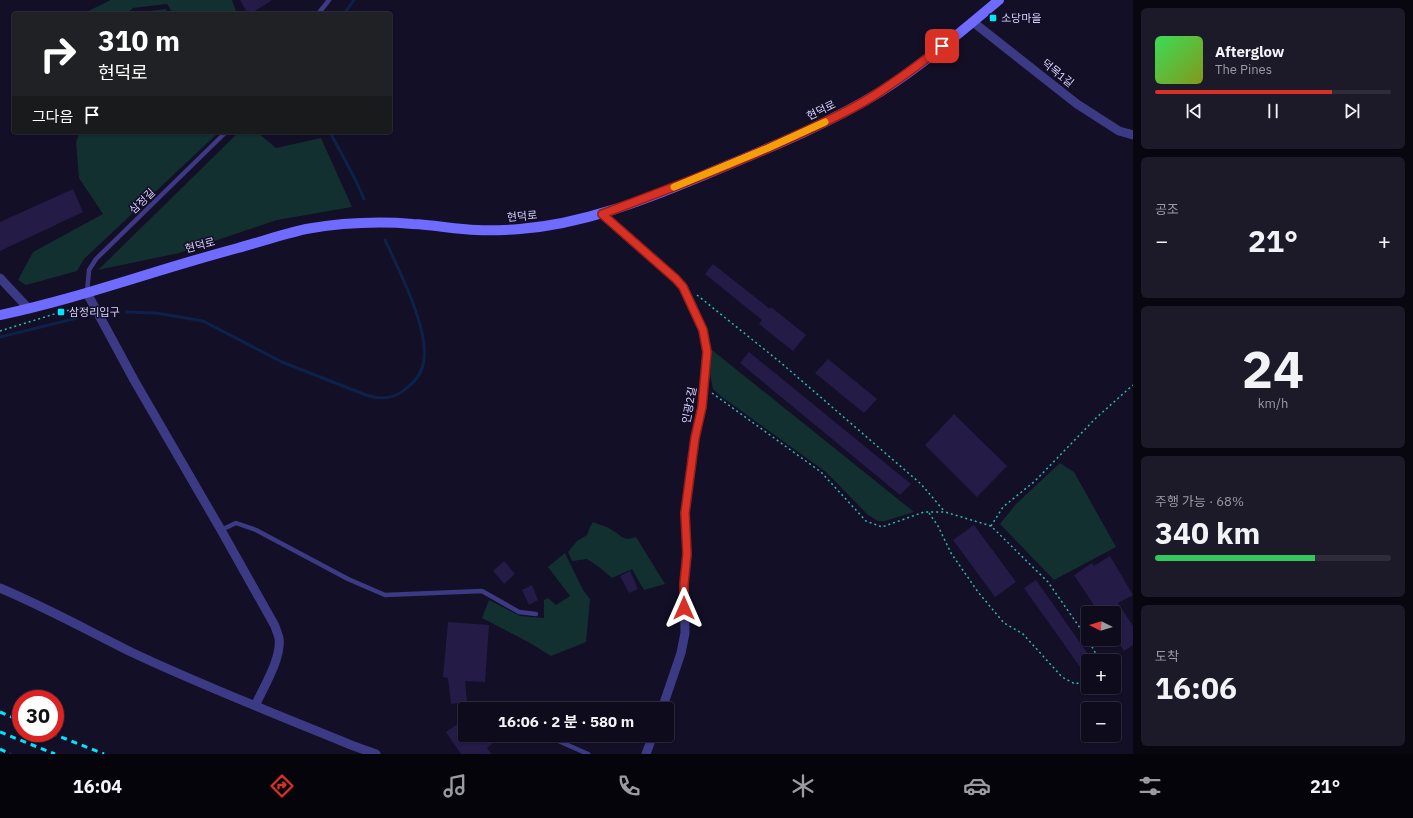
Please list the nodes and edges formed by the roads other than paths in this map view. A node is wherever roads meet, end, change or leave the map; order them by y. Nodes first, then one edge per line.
1 (329, 0) edge
2 (999, 0) edge
3 (320, 12) edge
4 (973, 22) junction
5 (224, 134) edge
6 (1133, 135) edge
7 (602, 214) junction
8 (0, 278) edge
9 (87, 292) junction
10 (29, 309) junction
11 (0, 315) edge
12 (221, 530) junction
13 (0, 588) edge
14 (536, 614) dead end
15 (664, 702) edge
16 (255, 706) junction
17 (561, 742) edge
18 (650, 742) edge
19 (376, 754) edge
20 (588, 754) edge
21 (646, 754) edge

1 - 3 lane
2 - 4 main road, 현덕로
4 - 6 street, 덕목1길
4 - 7 main road, 현덕로
5 - 9 lane, 삼정길
7 - 9 main road, 현덕로
7 - 15 street, 인광2길
8 - 10 street
9 - 10 main road, 현덕로
9 - 12 street
10 - 11 main road, 현덕로
12 - 14 lane
12 - 16 street
13 - 16 street
16 - 19 street
17 - 20 lane
18 - 21 street

